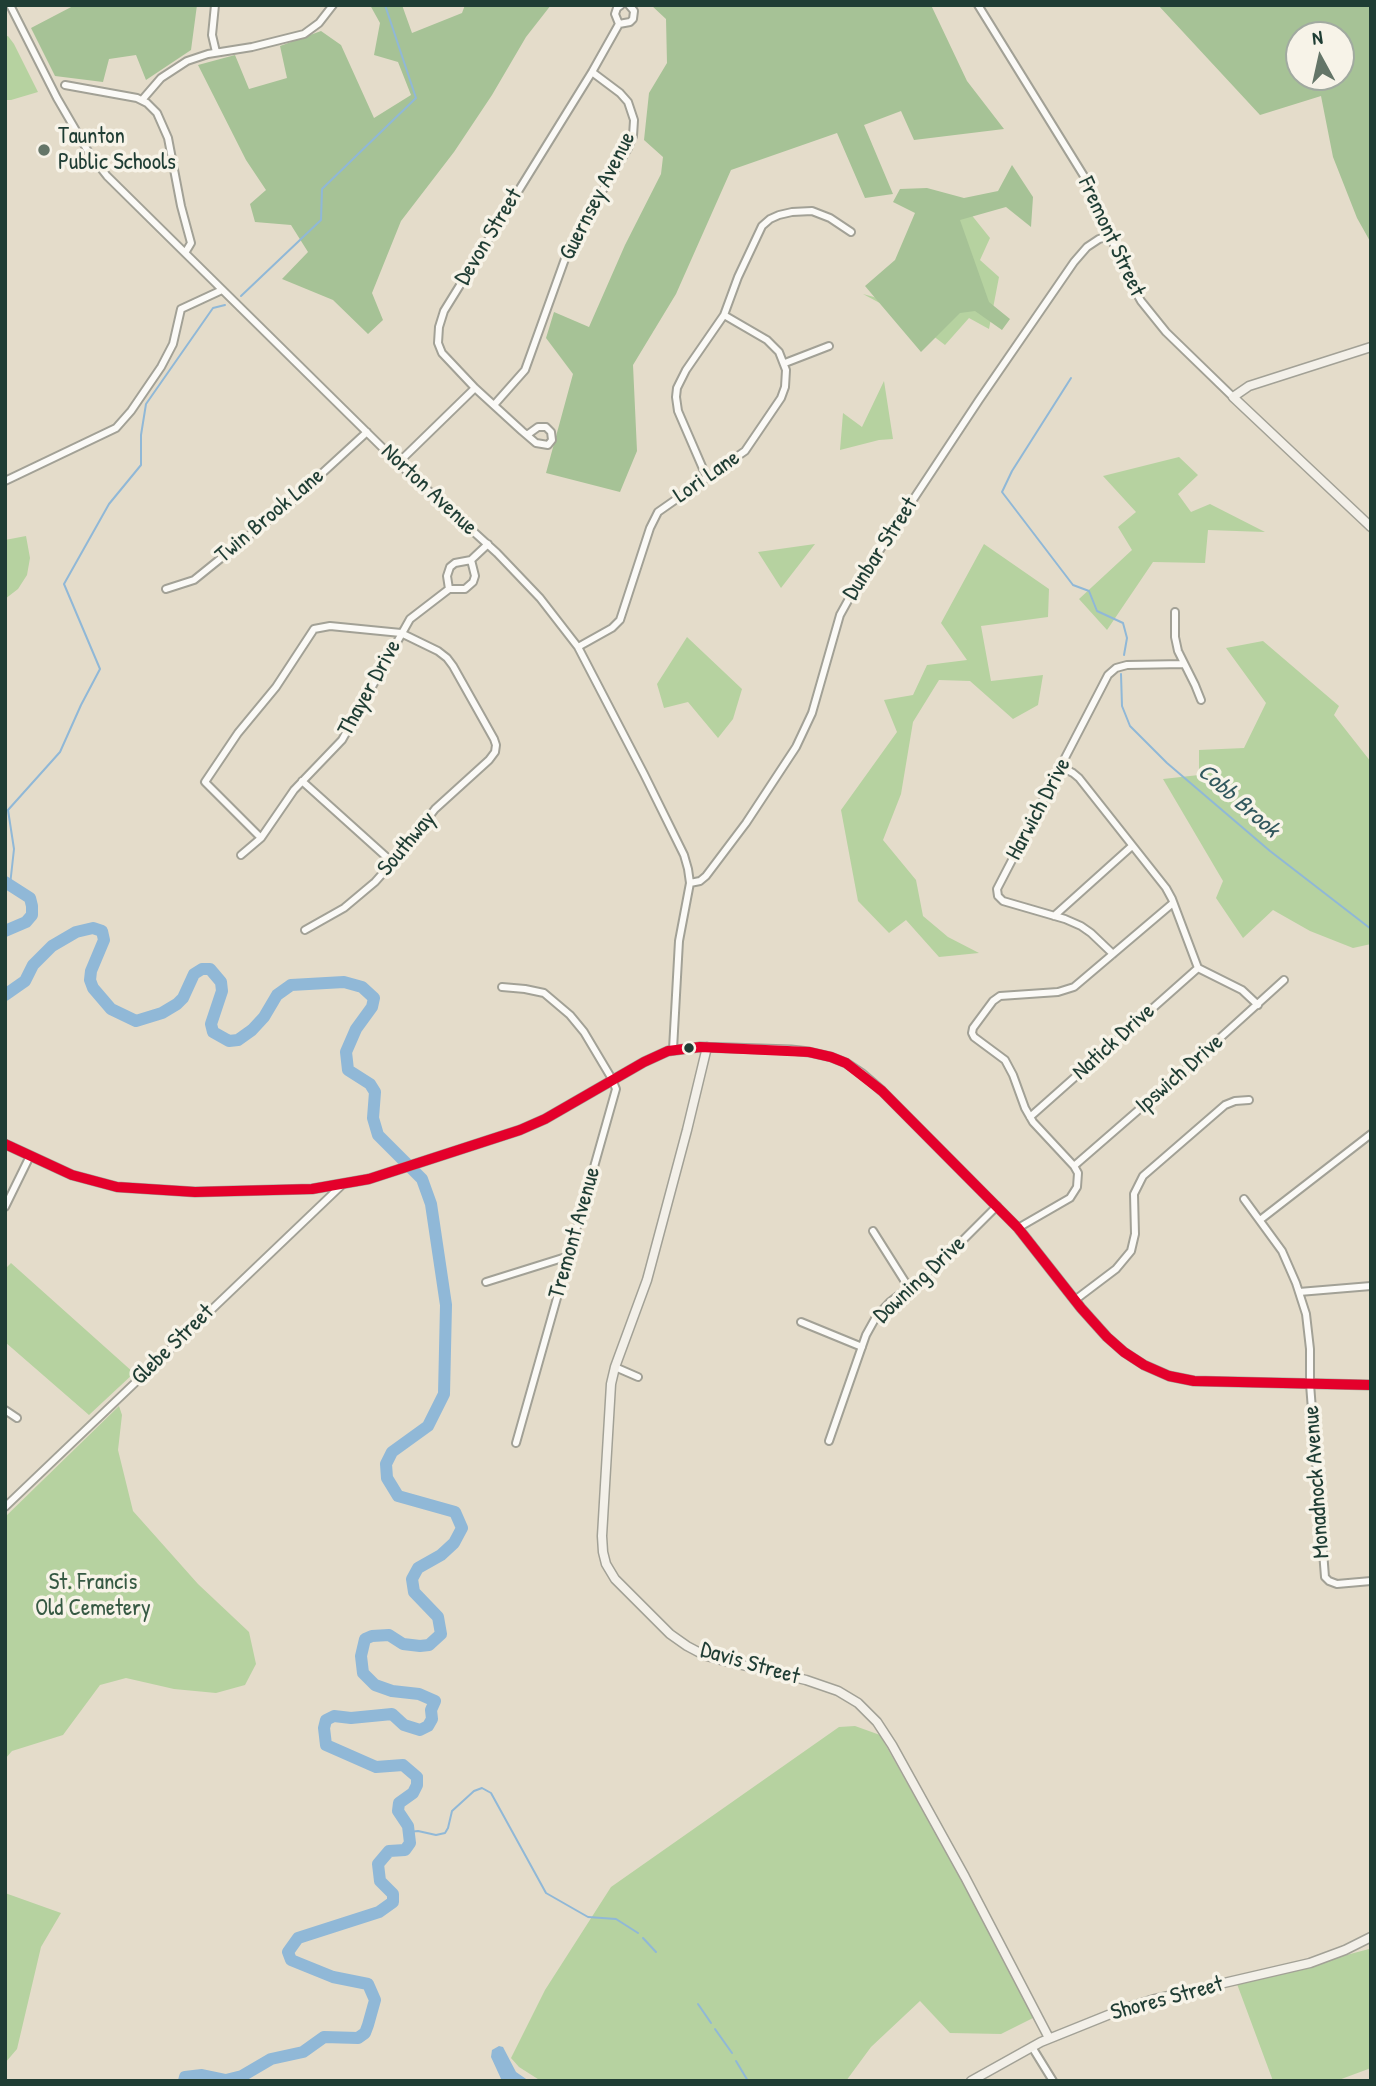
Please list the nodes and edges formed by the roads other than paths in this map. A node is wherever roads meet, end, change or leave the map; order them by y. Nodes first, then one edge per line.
1 (215, 5) edge
2 (333, 5) edge
3 (621, 5) edge
4 (629, 5) edge
5 (978, 5) edge
6 (9, 10) edge
7 (619, 24) junction
8 (216, 52) junction
9 (592, 72) junction
10 (65, 85) dead end
11 (142, 100) junction
12 (851, 232) dead end
13 (1111, 236) junction
14 (185, 253) junction
15 (222, 290) junction
16 (724, 315) junction
17 (829, 346) dead end
18 (1371, 347) edge
19 (785, 363) junction
20 (475, 388) junction
21 (1233, 397) junction
22 (494, 405) junction
23 (367, 432) junction
24 (527, 435) dead end
25 (398, 463) junction
26 (707, 478) junction
27 (5, 481) edge
28 (1371, 527) edge
29 (488, 544) junction
30 (471, 560) junction
31 (166, 589) dead end
32 (449, 589) junction
33 (1175, 612) dead end
34 (401, 633) junction
35 (578, 647) junction
36 (1184, 664) junction
37 (1200, 700) dead end
38 (1061, 767) junction
39 (302, 781) junction
40 (261, 838) junction
41 (1132, 846) junction
42 (241, 855) dead end
43 (392, 862) junction
44 (690, 883) junction
45 (1173, 903) junction
46 (1054, 916) junction
47 (305, 930) dead end
48 (1113, 954) junction
49 (1198, 968) junction
50 (1284, 980) dead end
51 (502, 987) dead end
52 (1258, 1005) junction
53 (707, 1047) junction
54 (673, 1049) junction
55 (612, 1079) junction
56 (1249, 1100) dead end
57 (1030, 1117) junction
58 (1371, 1134) edge
59 (5, 1144) edge
60 (30, 1156) junction
61 (1074, 1166) junction
62 (343, 1184) junction
63 (1244, 1199) dead end
64 (997, 1206) junction
65 (5, 1207) edge
66 (1260, 1220) junction
67 (1018, 1228) junction
68 (873, 1231) dead end
69 (569, 1256) junction
70 (486, 1282) dead end
71 (1371, 1286) edge
72 (909, 1288) junction
73 (1299, 1292) junction
74 (1075, 1300) junction
75 (800, 1322) dead end
76 (862, 1347) junction
77 (615, 1367) junction
78 (638, 1377) dead end
79 (1310, 1384) junction
80 (1371, 1385) edge
81 (5, 1410) edge
82 (17, 1418) dead end
83 (829, 1441) dead end
84 (516, 1443) dead end
85 (5, 1507) edge
86 (1371, 1581) edge
87 (1371, 1937) edge
88 (1049, 2038) junction
89 (1032, 2047) junction
90 (971, 2081) edge
91 (1053, 2081) edge

1 - 8 street
2 - 8 street
3 - 7 street, Devon Street
4 - 7 street, Devon Street
5 - 13 street, Fremont Street
6 - 14 street, Norton Avenue
7 - 9 street, Devon Street
8 - 11 street
9 - 20 street, Devon Street
9 - 22 street, Guernsey Avenue
10 - 11 street
11 - 14 street
12 - 16 street
13 - 21 street, Fremont Street
13 - 44 street, Dunbar Street
14 - 15 street, Norton Avenue
15 - 23 street, Norton Avenue
15 - 27 street
16 - 19 street
16 - 26 street
17 - 19 street
18 - 21 street
19 - 26 street, Lori Lane
20 - 22 street, Devon Street
20 - 25 street
21 - 28 street, Fremont Street
22 - 24 street, Devon Street
23 - 25 street, Norton Avenue
23 - 31 street, Twin Brook Lane
25 - 29 street, Norton Avenue
26 - 35 street, Lori Lane
29 - 30 street, Thayer Drive
29 - 35 street, Norton Avenue
30 - 32 street, Thayer Drive
30 - 32 street, Thayer Drive
32 - 34 street, Thayer Drive
33 - 36 street
34 - 39 street, Thayer Drive
34 - 40 street
34 - 43 street, Southway
35 - 44 street, Norton Avenue
36 - 37 street
36 - 38 street, Harwich Drive
38 - 41 street
38 - 46 street, Harwich Drive
39 - 40 street, Thayer Drive
39 - 43 street
40 - 42 street, Thayer Drive
41 - 45 street
41 - 46 street
43 - 47 street, Southway
44 - 54 street, Norton Avenue
45 - 48 street
45 - 49 street
46 - 48 street, Harwich Drive
48 - 57 street
49 - 52 street
49 - 57 street, Natick Drive
50 - 52 street, Ipswich Drive
51 - 55 street
52 - 61 street, Ipswich Drive
53 - 54 street
53 - 64 street
53 - 77 street, Davis Street
54 - 55 street
55 - 62 street
55 - 69 street, Tremont Avenue
56 - 74 street
57 - 61 street
58 - 66 street
59 - 60 street
60 - 62 street
60 - 65 street
61 - 67 street
62 - 85 street, Glebe Street
63 - 66 street, Monadnock Avenue
64 - 67 street
64 - 72 street, Downing Drive
66 - 73 street, Monadnock Avenue
67 - 74 street
68 - 72 street
69 - 70 street
69 - 84 street, Tremont Avenue
71 - 73 street
72 - 76 street, Downing Drive
73 - 79 street, Monadnock Avenue
74 - 79 street
75 - 76 street
76 - 83 street, Downing Drive
77 - 78 street
77 - 88 street, Davis Street
79 - 80 street
79 - 86 street, Monadnock Avenue
81 - 82 street
87 - 88 street, Shores Street
88 - 89 street, Shores Street
89 - 90 street, Shores Street
89 - 91 street

